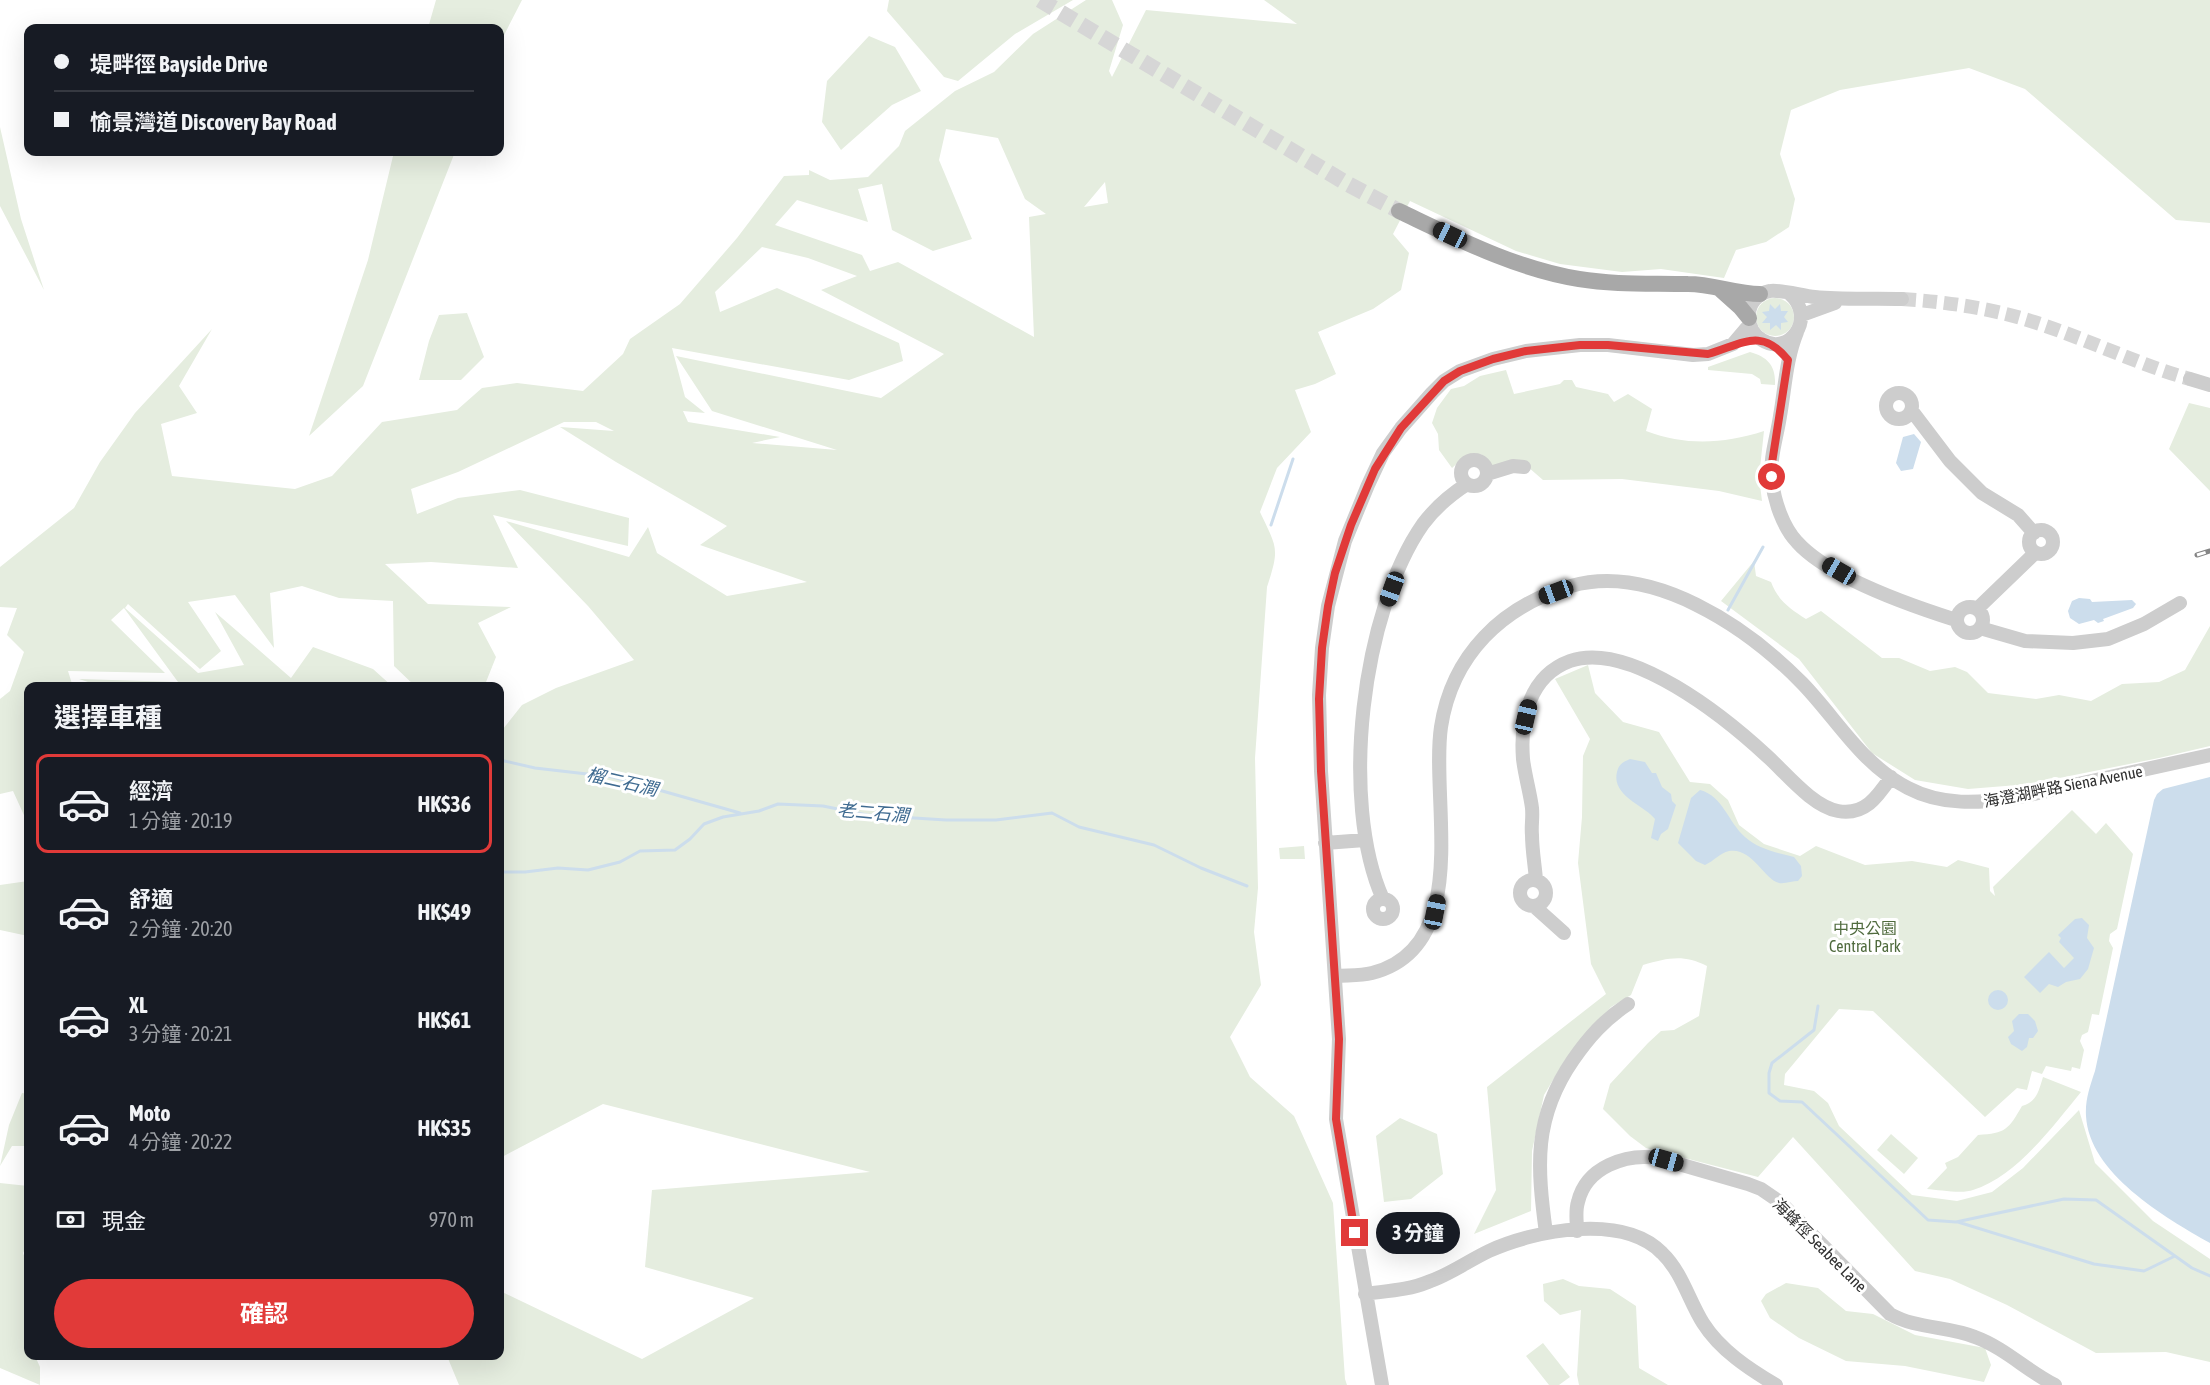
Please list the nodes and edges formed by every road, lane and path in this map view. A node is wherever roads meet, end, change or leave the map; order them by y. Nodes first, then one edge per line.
1 (1399, 211) tunnel mouth
2 (1720, 290) junction
3 (1760, 294) junction
4 (1790, 294) junction
5 (1860, 298) junction
6 (1902, 299) tunnel mouth
7 (1802, 315) junction
8 (1749, 321) junction
9 (1797, 332) junction
10 (1766, 342) junction
11 (1732, 344) junction
12 (1788, 360) junction
13 (2190, 379) tunnel mouth
14 (2210, 385) edge
15 (1912, 411) dead end
16 (1524, 467) dead end
17 (1487, 474) junction
18 (1467, 484) junction
19 (2034, 533) junction
20 (2035, 553) junction
21 (2180, 603) dead end
22 (1977, 609) junction
23 (1956, 620) junction
24 (1980, 628) junction
25 (2210, 754) edge
26 (1891, 777) junction
27 (1365, 840) junction
28 (1325, 843) junction
29 (1536, 880) junction
30 (1383, 899) dead end
31 (1535, 907) junction
32 (1564, 933) dead end
33 (1336, 976) junction
34 (1628, 1004) dead end
35 (1577, 1230) junction
36 (1546, 1233) junction
37 (1365, 1294) junction
38 (1382, 1385) edge
39 (1776, 1385) edge
40 (2055, 1385) edge

1 - 2 main road
2 - 3 main road
2 - 8 main road
3 - 4 street
3 - 8 street
4 - 5 street
4 - 7 street
5 - 6 street
5 - 7 street
7 - 9 street
8 - 10 street
8 - 11 street
9 - 10 street
9 - 12 street
10 - 11 street
10 - 12 street
11 - 28 street
12 - 23 street
13 - 14 street
15 - 19 street
16 - 17 street
17 - 18 street
17 - 18 street
18 - 27 street
19 - 20 street
19 - 20 street
20 - 22 street
21 - 24 street
22 - 23 street
22 - 24 street
23 - 24 street
25 - 26 street, 海澄湖畔路 Siena Avenue
26 - 29 street
26 - 33 street, 海澄湖畔路 Siena Avenue
27 - 28 street
27 - 30 street
28 - 33 street
29 - 31 street
29 - 31 street
31 - 32 street
33 - 37 street
34 - 36 street
35 - 36 street
35 - 39 street
35 - 40 street, 海蜂徑 Seabee Lane
36 - 37 street
37 - 38 street

